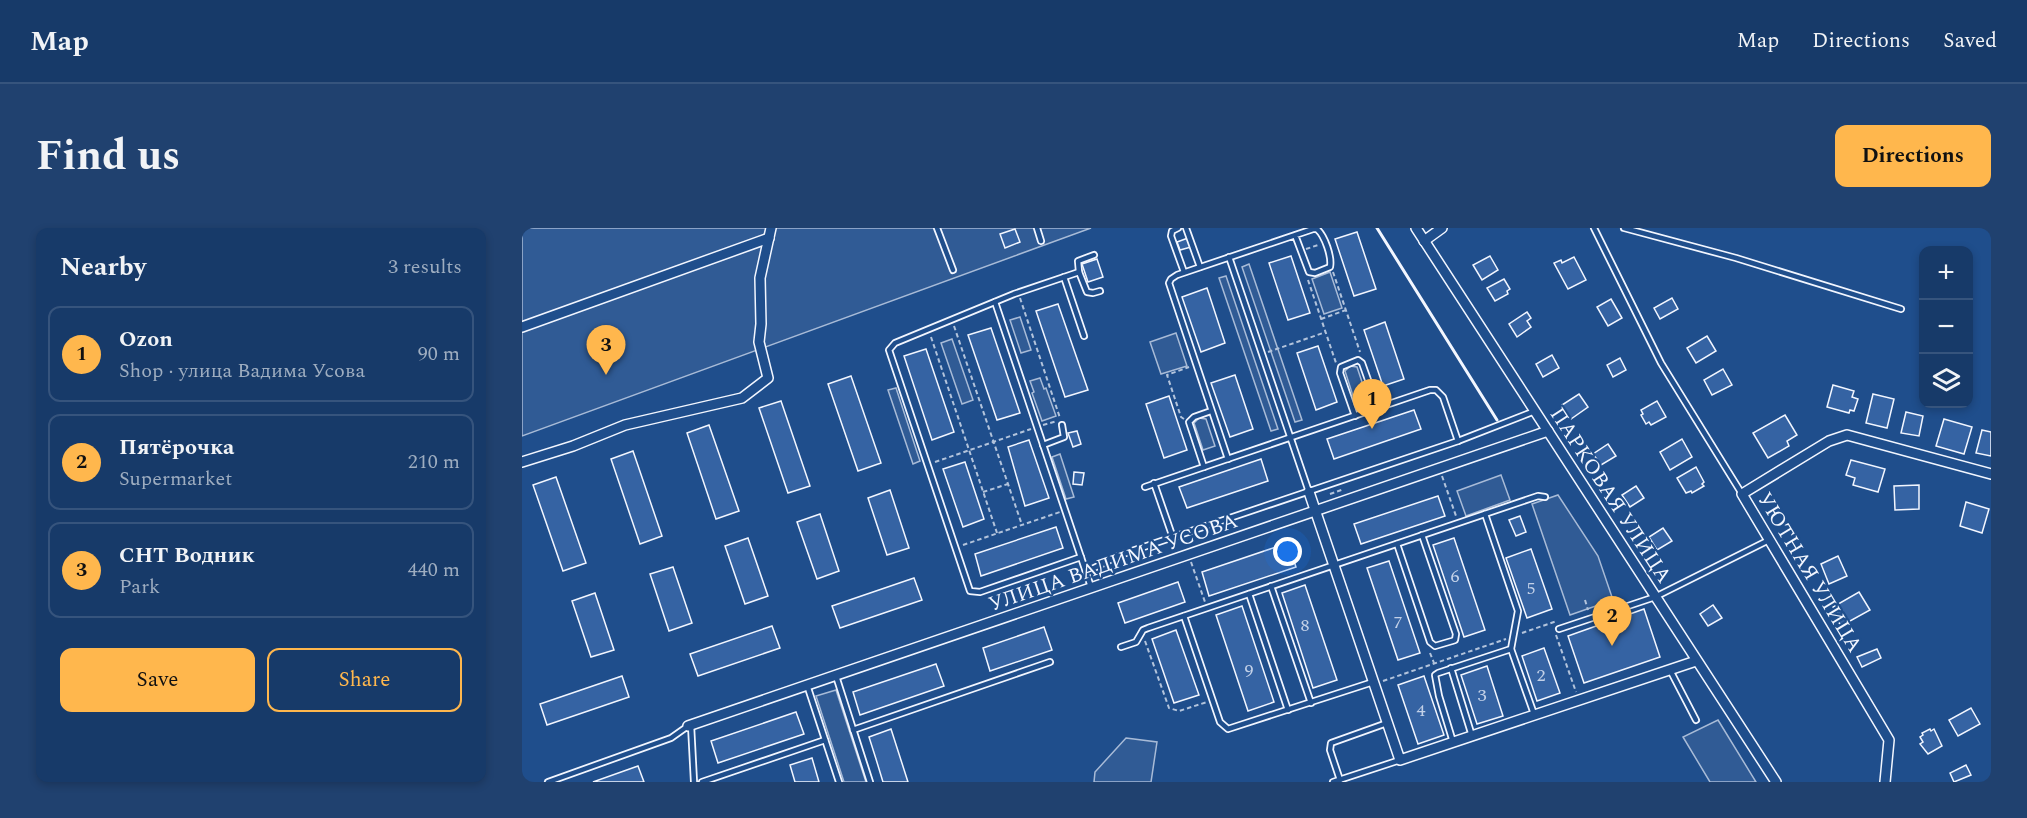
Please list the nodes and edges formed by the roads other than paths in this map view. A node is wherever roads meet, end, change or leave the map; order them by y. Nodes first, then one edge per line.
1 (937, 228) edge
2 (1036, 228) edge
3 (1178, 228) edge
4 (1186, 228) edge
5 (1416, 228) edge
6 (1442, 228) edge
7 (1594, 228) edge
8 (1624, 228) edge
9 (770, 233) edge
10 (1296, 235) junction
11 (1041, 241) dead end
12 (1424, 241) junction
13 (1094, 255) dead end
14 (1229, 257) junction
15 (1200, 267) junction
16 (953, 270) dead end
17 (1079, 272) junction
18 (1184, 272) junction
19 (1064, 277) junction
20 (1100, 291) dead end
21 (995, 302) junction
22 (1901, 309) dead end
23 (522, 327) edge
24 (1084, 336) dead end
25 (1378, 408) junction
26 (1211, 411) junction
27 (1535, 411) junction
28 (1355, 416) junction
29 (1062, 425) dead end
30 (1548, 431) junction
31 (1290, 438) junction
32 (1458, 441) junction
33 (1043, 445) junction
34 (1228, 459) junction
35 (522, 462) edge
36 (1204, 467) junction
37 (1991, 474) edge
38 (1154, 483) junction
39 (1145, 487) dead end
40 (1309, 492) junction
41 (1742, 494) junction
42 (1545, 496) dead end
43 (1316, 512) junction
44 (1485, 514) junction
45 (1422, 535) junction
46 (1173, 537) junction
47 (1769, 540) junction
48 (1397, 544) junction
49 (1081, 557) junction
50 (1334, 565) junction
51 (1086, 572) junction
52 (1271, 586) junction
53 (1092, 588) junction
54 (1249, 594) junction
55 (1655, 597) junction
56 (1184, 616) junction
57 (1559, 629) dead end
58 (1121, 647) dead end
59 (1511, 649) junction
60 (1696, 661) junction
61 (1050, 662) dead end
62 (1452, 668) junction
63 (1670, 670) junction
64 (836, 676) junction
65 (1373, 683) junction
66 (807, 686) junction
67 (1311, 703) junction
68 (1288, 710) junction
69 (1534, 715) junction
70 (1696, 720) dead end
71 (1387, 723) junction
72 (690, 726) junction
73 (853, 730) junction
74 (1472, 736) junction
75 (825, 740) junction
76 (1453, 742) junction
77 (1400, 760) junction
78 (1340, 780) junction
79 (548, 782) edge
80 (694, 782) edge
81 (702, 782) edge
82 (839, 782) edge
83 (870, 782) edge
84 (1333, 782) edge
85 (1776, 782) edge
86 (1885, 782) edge

1 - 16 lane
2 - 11 lane
3 - 18 lane
4 - 15 lane
5 - 12 street, ПАРКОВАЯ УЛИЦА
6 - 12 street
7 - 41 lane
8 - 22 lane
9 - 23 street
9 - 35 street
10 - 10 lane
10 - 14 lane
12 - 27 street, ПАРКОВАЯ УЛИЦА
13 - 17 lane
14 - 15 lane
14 - 31 lane
15 - 18 lane
17 - 19 lane
17 - 20 lane
18 - 26 lane
19 - 21 lane
19 - 24 lane
21 - 33 lane
21 - 49 lane
25 - 28 lane
25 - 28 lane
25 - 32 lane
26 - 34 lane
26 - 36 lane
27 - 30 street, ПАРКОВАЯ УЛИЦА
27 - 32 lane
28 - 31 lane
29 - 33 lane
30 - 43 street, УЛИЦА ВАДИМА УСОВА
30 - 55 street, ПАРКОВАЯ УЛИЦА
31 - 34 lane
31 - 40 lane
32 - 40 lane
33 - 49 lane
34 - 36 lane
36 - 38 lane
37 - 41 street, УЮТНАЯ УЛИЦА
38 - 39 lane
38 - 46 lane
40 - 43 street
40 - 46 lane
41 - 47 street, УЮТНАЯ УЛИЦА
42 - 44 lane
43 - 50 street
43 - 53 street, УЛИЦА ВАДИМА УСОВА
44 - 45 lane
44 - 59 lane
45 - 48 lane
45 - 48 lane
46 - 51 lane
47 - 55 lane
47 - 86 street, УЮТНАЯ УЛИЦА
48 - 50 lane
49 - 51 lane
50 - 52 lane
50 - 65 street
51 - 53 lane
52 - 54 lane
52 - 67 lane
53 - 64 street, УЛИЦА ВАДИМА УСОВА
54 - 56 lane
54 - 68 lane
55 - 57 lane
55 - 60 street, ПАРКОВАЯ УЛИЦА
56 - 58 lane
56 - 68 lane
59 - 62 lane
59 - 69 lane
60 - 63 street
60 - 85 street, ПАРКОВАЯ УЛИЦА
61 - 73 lane
62 - 74 lane
62 - 76 lane
63 - 69 street
63 - 70 lane
64 - 66 street, УЛИЦА ВАДИМА УСОВА
64 - 73 lane
65 - 67 lane
65 - 71 street
66 - 72 street, УЛИЦА ВАДИМА УСОВА
66 - 75 lane
67 - 68 lane
69 - 74 street
71 - 77 street
71 - 78 lane
72 - 79 lane
72 - 80 lane
73 - 83 lane
74 - 76 street
75 - 81 lane
75 - 82 lane
76 - 77 street
77 - 78 lane
78 - 84 lane

